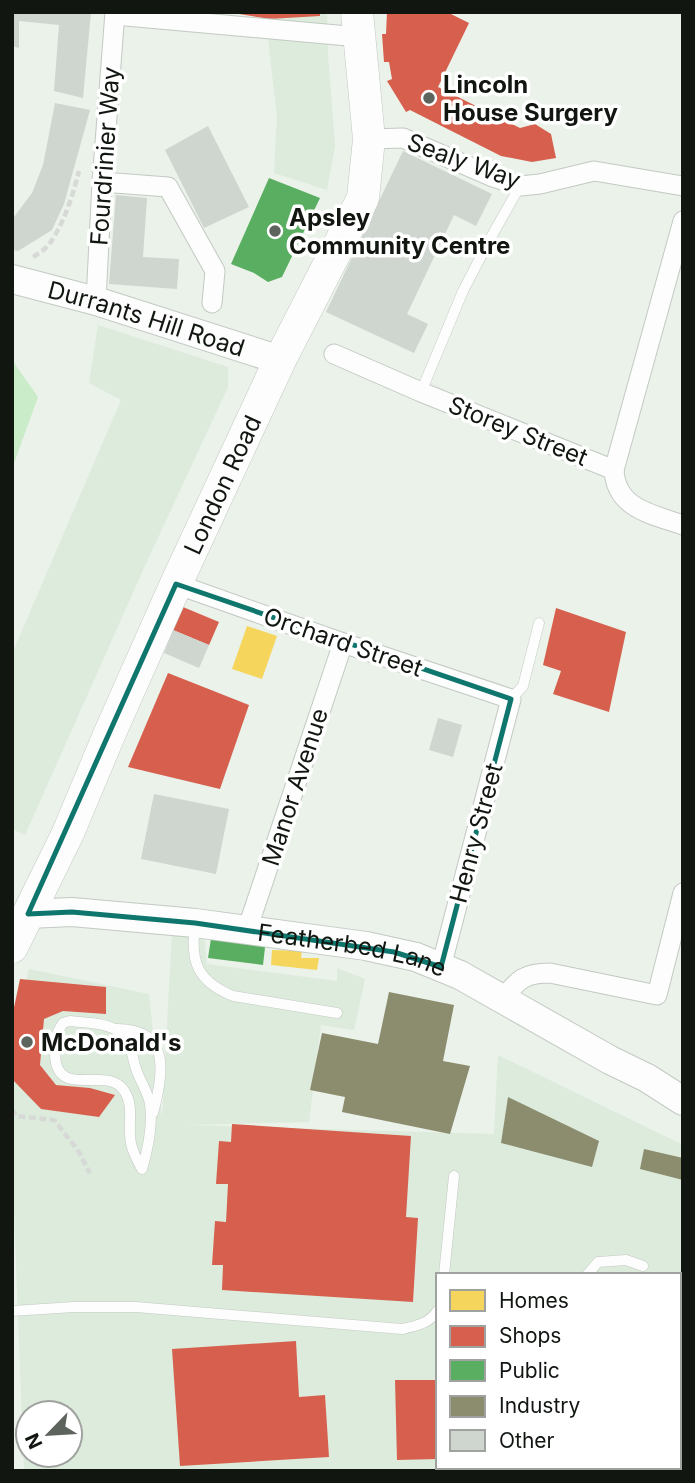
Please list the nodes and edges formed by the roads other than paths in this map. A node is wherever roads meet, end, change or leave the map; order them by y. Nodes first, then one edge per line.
1 (115, 14) edge
2 (192, 17) edge
3 (358, 25) edge
4 (369, 138) junction
5 (102, 182) junction
6 (520, 186) junction
7 (683, 186) edge
8 (683, 221) edge
9 (17, 268) edge
10 (96, 301) junction
11 (212, 303) dead end
12 (334, 354) dead end
13 (280, 360) junction
14 (421, 392) junction
15 (614, 470) junction
16 (683, 525) edge
17 (176, 583) junction
18 (539, 623) dead end
19 (343, 643) junction
20 (511, 699) junction
21 (683, 893) edge
22 (29, 914) junction
23 (195, 923) junction
24 (247, 930) junction
25 (12, 947) edge
26 (442, 967) junction
27 (503, 999) junction
28 (337, 1013) dead end
29 (115, 1029) junction
30 (647, 1078) junction
31 (683, 1087) edge
32 (683, 1101) edge
33 (150, 1120) junction
34 (454, 1176) dead end
35 (643, 1266) dead end
36 (444, 1273) edge
37 (589, 1273) edge
38 (12, 1311) edge
39 (436, 1314) edge
40 (588, 1469) edge
41 (608, 1471) edge

1 - 2 street
1 - 5 street, Fourdrinier Way
2 - 3 street
3 - 4 main road, London Road
4 - 6 street, Sealy Way
4 - 13 main road, London Road
5 - 10 street, Fourdrinier Way
5 - 11 street
6 - 7 street, Sealy Way
6 - 14 lane
8 - 15 street
9 - 10 street, Durrants Hill Road
10 - 13 street, Durrants Hill Road
12 - 14 street, Storey Street
13 - 17 main road, London Road
14 - 15 street, Storey Street
15 - 16 street, Storey Street
17 - 19 street, Orchard Street
17 - 22 main road, London Road
18 - 20 lane
19 - 20 street, Orchard Street
19 - 24 street, Manor Avenue
20 - 26 street, Henry Street
21 - 27 street
22 - 23 street, Featherbed Lane
22 - 25 main road, London Road
23 - 24 street, Featherbed Lane
23 - 28 lane
24 - 26 street, Featherbed Lane
26 - 27 street, Featherbed Lane
27 - 30 street, Featherbed Lane
29 - 33 lane
29 - 33 lane
29 - 33 lane
30 - 31 street, Featherbed Lane
30 - 32 street, Featherbed Lane
34 - 36 lane
35 - 37 lane
38 - 39 lane
40 - 41 lane

